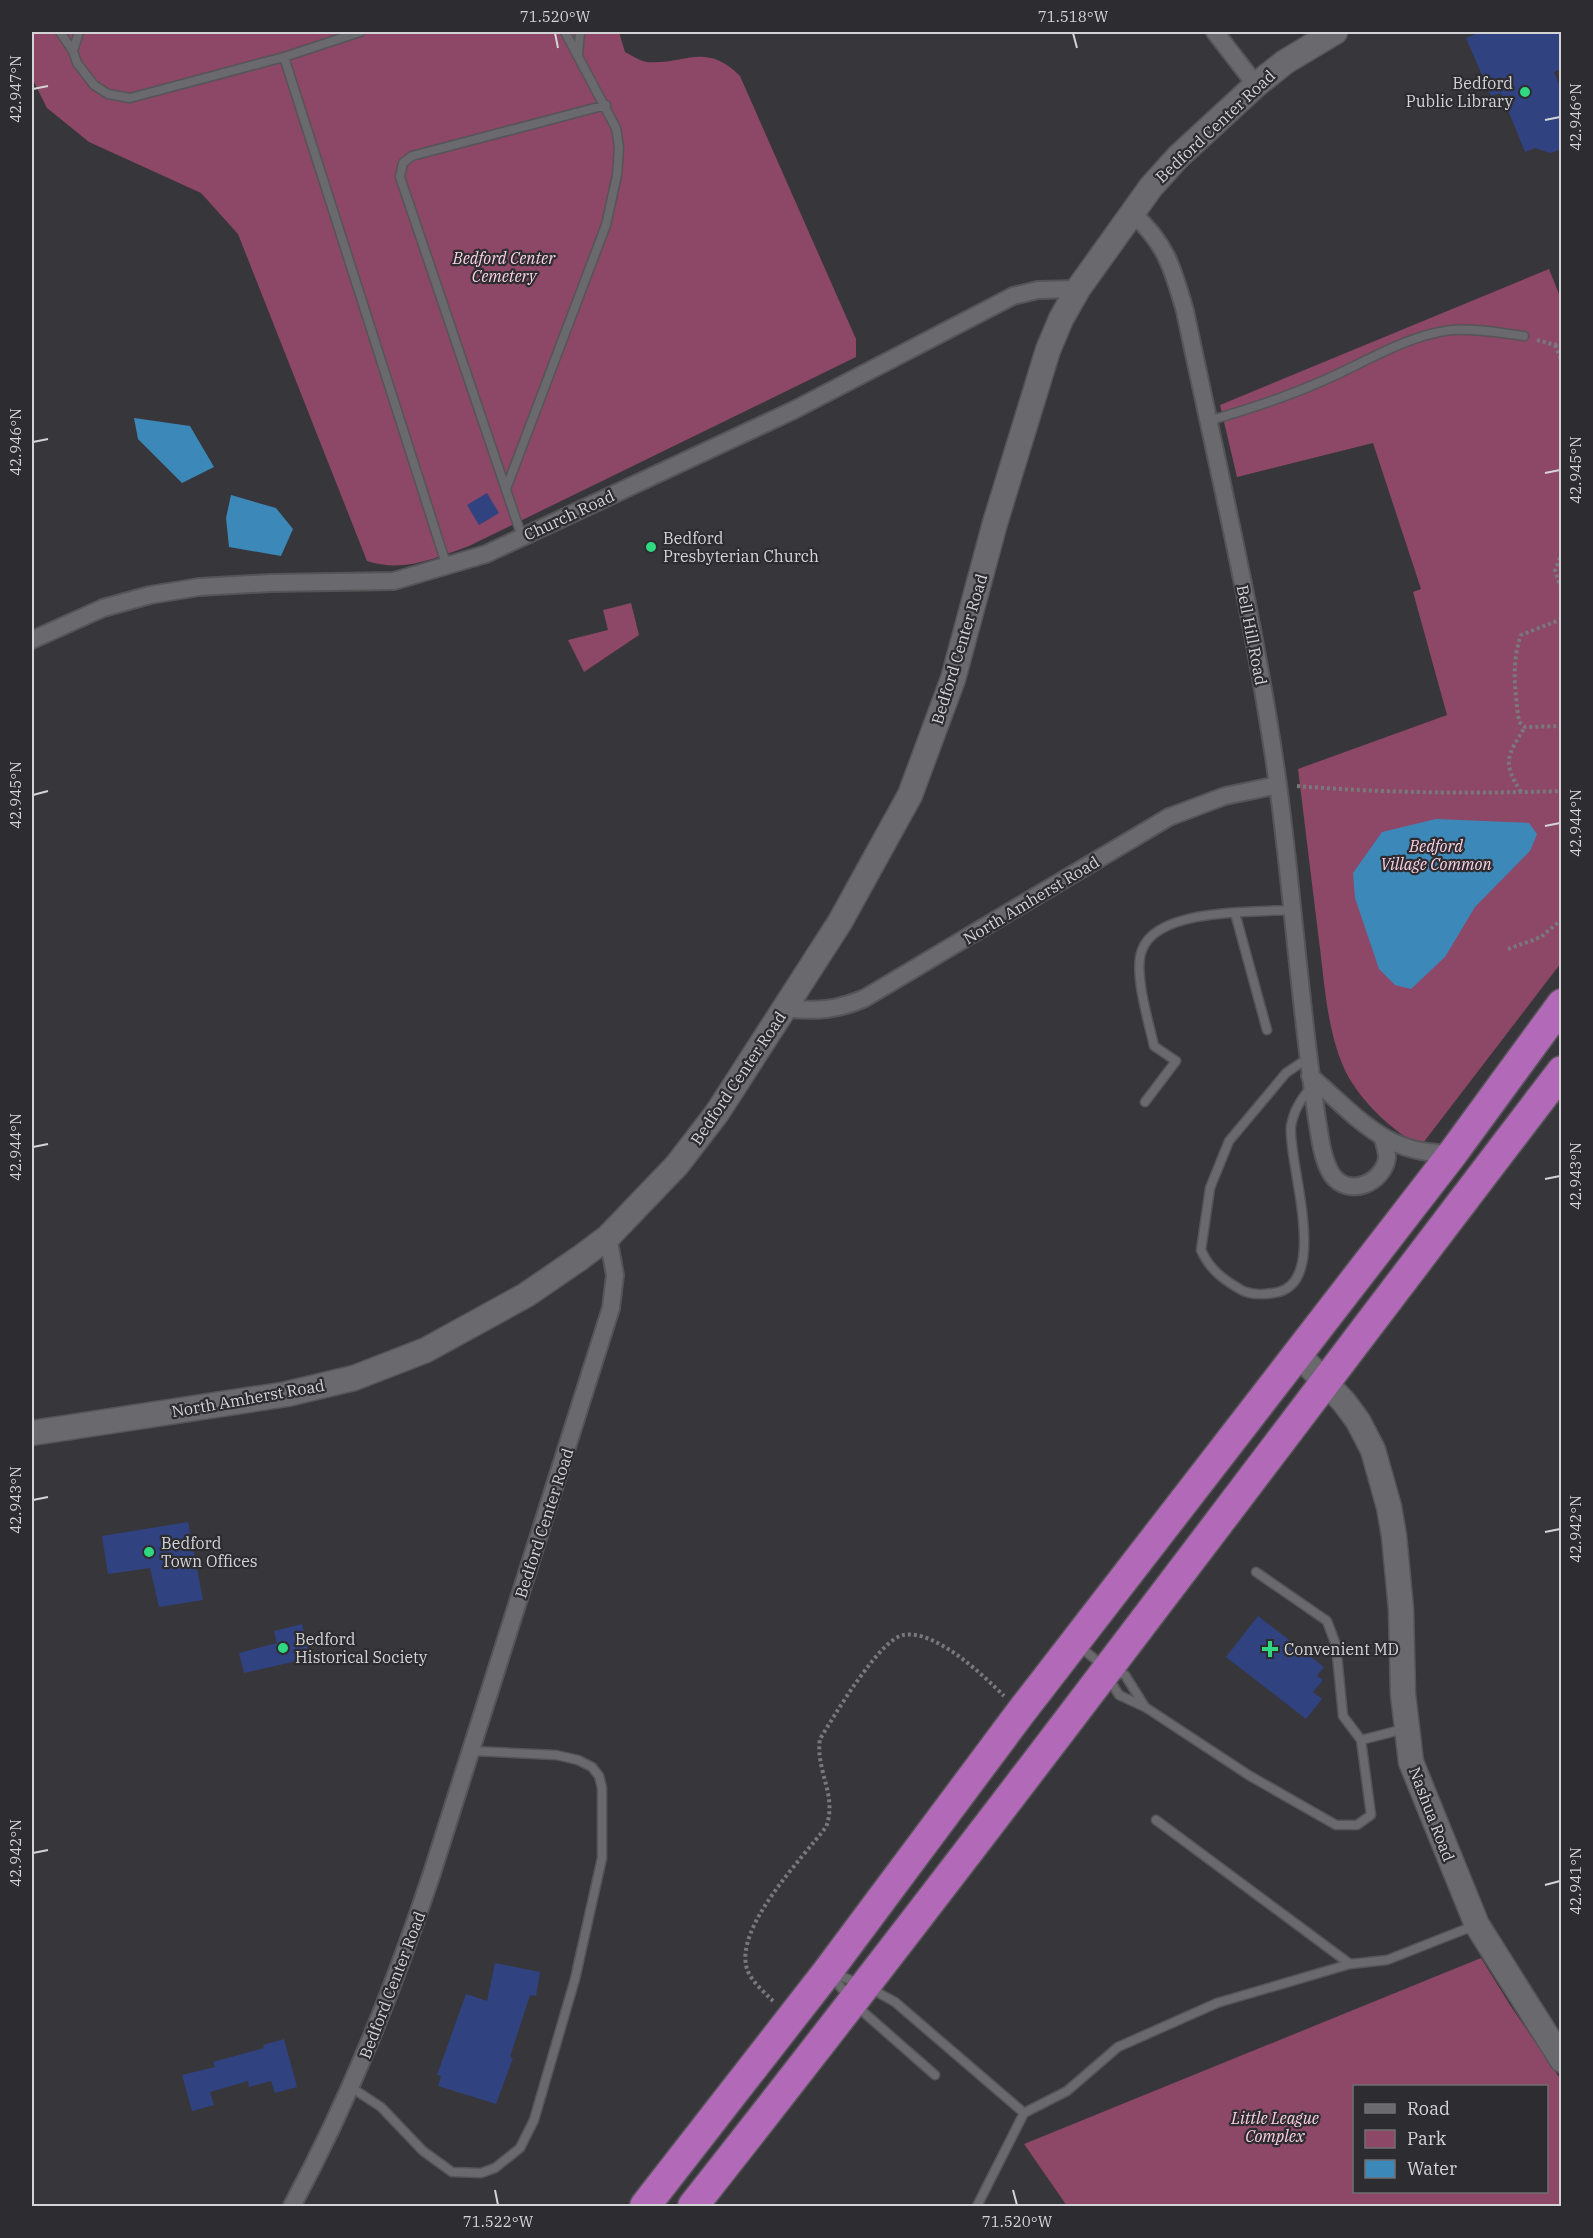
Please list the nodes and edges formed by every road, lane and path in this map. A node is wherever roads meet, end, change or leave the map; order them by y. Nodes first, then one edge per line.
1 (60, 32) edge
2 (79, 32) edge
3 (360, 32) edge
4 (566, 32) edge
5 (580, 32) edge
6 (1215, 32) edge
7 (1335, 32) edge
8 (74, 51) junction
9 (578, 56) junction
10 (284, 57) junction
11 (1256, 85) junction
12 (606, 105) junction
13 (1132, 213) junction
14 (1078, 290) junction
15 (1524, 336) joint
16 (1562, 341) edge
17 (1556, 345) junction
18 (1562, 362) edge
19 (1208, 421) junction
20 (505, 489) junction
21 (522, 537) junction
22 (1562, 552) edge
23 (448, 567) junction
24 (1562, 591) edge
25 (1562, 619) edge
26 (32, 640) edge
27 (1562, 726) edge
28 (1525, 727) junction
29 (1278, 785) junction
30 (1562, 791) edge
31 (1522, 793) junction
32 (1291, 910) junction
33 (1235, 913) junction
34 (1562, 919) edge
35 (1508, 949) dead end
36 (1562, 1004) edge
37 (786, 1008) junction
38 (1267, 1030) dead end
39 (1308, 1058) junction
40 (1562, 1071) edge
41 (1311, 1081) junction
42 (1145, 1102) dead end
43 (1383, 1139) junction
44 (1453, 1153) junction
45 (608, 1237) junction
46 (1297, 1353) junction
47 (1327, 1383) junction
48 (32, 1433) edge
49 (1256, 1572) dead end
50 (1075, 1643) junction
51 (1107, 1669) junction
52 (1145, 1707) junction
53 (1021, 1712) junction
54 (1407, 1728) junction
55 (1361, 1740) junction
56 (472, 1751) junction
57 (1156, 1820) dead end
58 (1477, 1925) junction
59 (1350, 1964) junction
60 (828, 1971) junction
61 (860, 1995) junction
62 (792, 2017) junction
63 (1562, 2060) edge
64 (935, 2075) dead end
65 (352, 2088) junction
66 (1024, 2113) junction
67 (292, 2206) edge
68 (645, 2206) edge
69 (693, 2206) edge
70 (976, 2206) edge

1 - 8 lane
2 - 8 lane
3 - 10 lane
4 - 9 lane
5 - 9 lane
6 - 11 street
7 - 11 street, Bedford Center Road
8 - 10 lane
9 - 12 lane
10 - 23 lane
11 - 13 street, Bedford Center Road
12 - 20 lane
12 - 20 lane
13 - 14 street, Bedford Center Road
13 - 19 street, Bell Hill Road
14 - 21 street, Church Road
14 - 37 street, Bedford Center Road
15 - 17 path
15 - 19 lane
16 - 17 path
17 - 18 path
19 - 29 street, Bell Hill Road
20 - 21 lane
21 - 23 street, Church Road
22 - 24 path
23 - 26 street, Church Road
25 - 28 path
27 - 28 path
28 - 31 path
29 - 31 path
29 - 32 street, Bell Hill Road
29 - 37 street, North Amherst Road
30 - 31 path
32 - 33 lane
32 - 39 street, Bell Hill Road
33 - 38 lane
33 - 42 lane
34 - 35 path
36 - 44 highway
37 - 45 street, Bedford Center Road
39 - 41 street, Bell Hill Road
39 - 41 lane
40 - 47 highway
41 - 43 street
41 - 43 street, Bell Hill Road
43 - 44 street
44 - 46 highway
45 - 48 street, North Amherst Road
45 - 56 street, Bedford Center Road
46 - 47 street, Nashua Road
46 - 50 highway
47 - 51 highway
47 - 54 street, Nashua Road
49 - 55 lane
50 - 51 lane
50 - 53 highway
51 - 52 lane
51 - 52 lane
51 - 61 highway
52 - 55 lane
53 - 60 highway
53 - 62 path
54 - 55 lane
54 - 58 street, Nashua Road
56 - 65 street, Bedford Center Road
56 - 65 lane
57 - 59 lane
58 - 59 lane
58 - 63 street, Nashua Road
59 - 66 lane
60 - 61 lane
60 - 61 lane
60 - 62 highway
61 - 64 lane
61 - 66 lane
61 - 69 highway
62 - 68 highway
65 - 67 street, Bedford Center Road
66 - 70 lane

